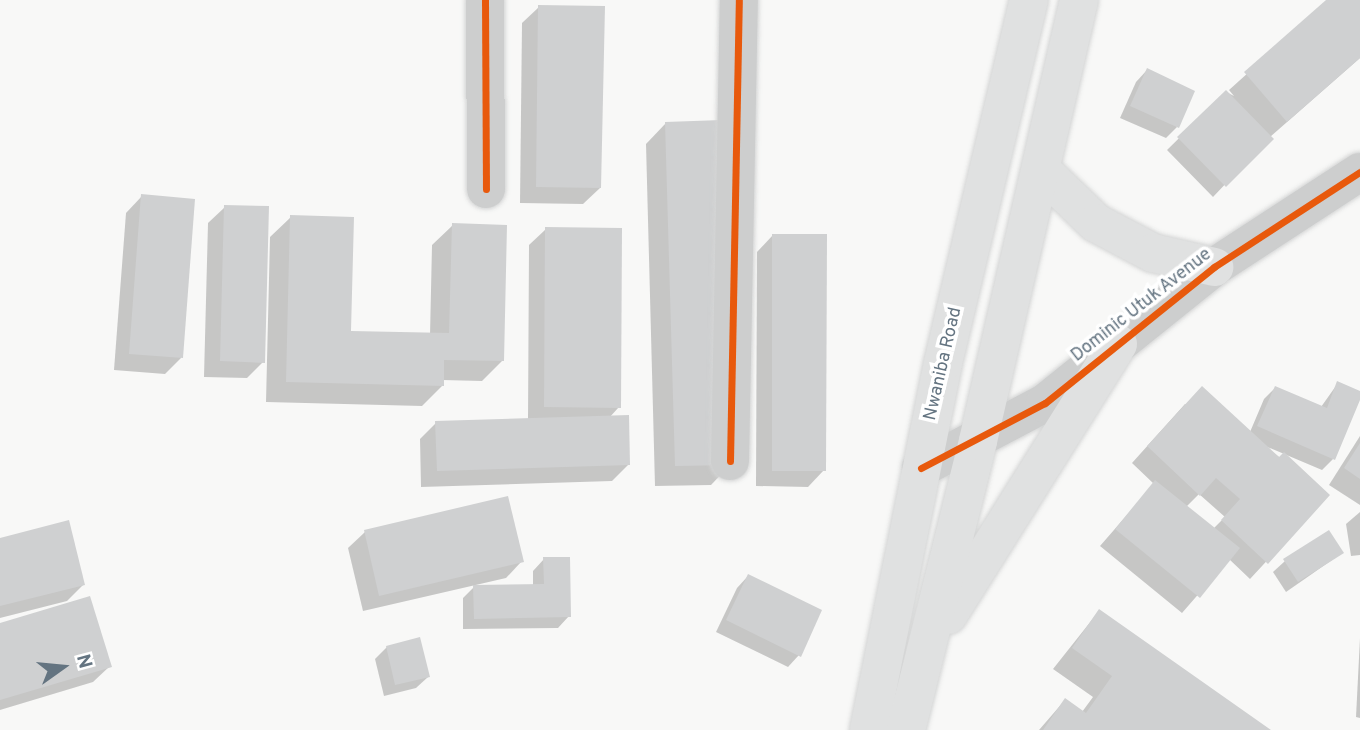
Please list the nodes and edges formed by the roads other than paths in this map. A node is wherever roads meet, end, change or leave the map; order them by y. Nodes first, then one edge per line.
1 (485, 0) edge
2 (739, 0) edge
3 (1029, 0) edge
4 (1079, 0) edge
5 (1041, 170) junction
6 (1360, 172) edge
7 (486, 188) dead end
8 (1214, 267) junction
9 (1118, 344) junction
10 (978, 441) junction
11 (730, 461) dead end
12 (921, 468) junction
13 (924, 656) junction
14 (880, 729) edge

1 - 7 street
2 - 11 street
3 - 12 main road, Nwaniba Road
4 - 5 main road
5 - 8 main road
5 - 10 main road
6 - 8 street, Dominic Utuk Avenue
8 - 9 street, Dominic Utuk Avenue
9 - 10 street, Dominic Utuk Avenue
9 - 13 main road
10 - 12 street, Dominic Utuk Avenue
10 - 13 main road
12 - 14 main road, Nwaniba Road
13 - 14 main road

